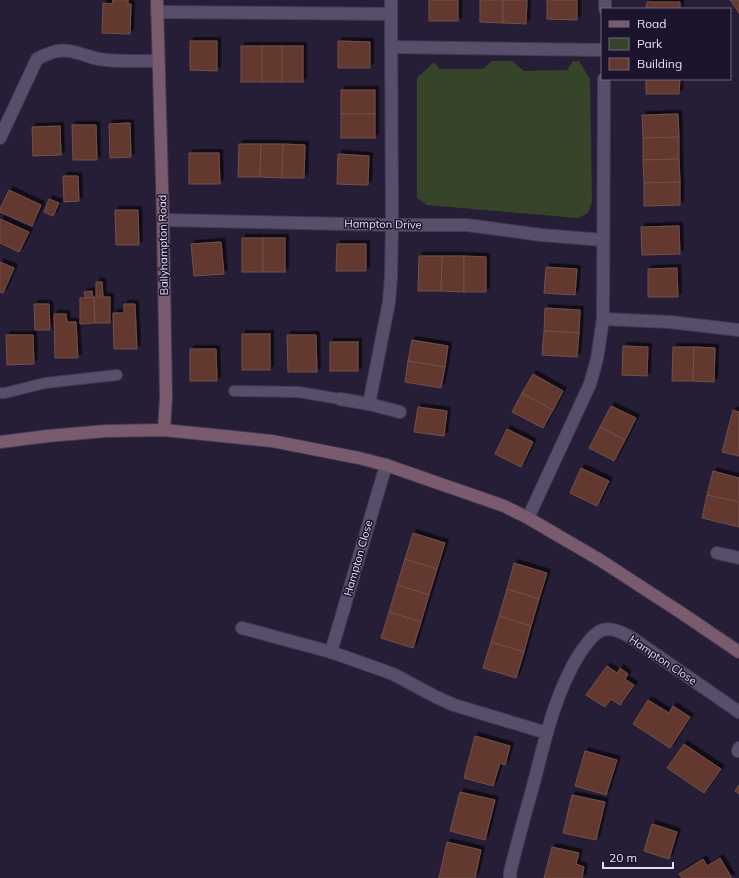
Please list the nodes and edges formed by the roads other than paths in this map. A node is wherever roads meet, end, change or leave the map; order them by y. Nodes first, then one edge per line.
1 (391, 0) edge
2 (157, 6) edge
3 (391, 14) junction
4 (391, 47) junction
5 (601, 50) edge
6 (158, 61) junction
7 (604, 80) edge
8 (0, 138) edge
9 (163, 220) junction
10 (392, 225) junction
11 (603, 240) junction
12 (602, 319) junction
13 (739, 330) edge
14 (117, 375) dead end
15 (234, 391) dead end
16 (0, 393) edge
17 (340, 399) joint
18 (369, 404) junction
19 (400, 412) dead end
20 (164, 430) junction
21 (0, 442) edge
22 (386, 464) junction
23 (528, 518) junction
24 (717, 553) dead end
25 (739, 558) edge
26 (242, 628) dead end
27 (331, 652) junction
28 (739, 652) edge
29 (739, 712) edge
30 (547, 732) junction
31 (510, 878) edge

1 - 3 street
2 - 3 street
2 - 6 street, Ballyhampton Road
3 - 4 street
4 - 5 street
4 - 10 street
6 - 8 street
6 - 9 street, Ballyhampton Road
7 - 11 street
9 - 10 street, Hampton Drive
9 - 20 street, Ballyhampton Road
10 - 11 street, Hampton Drive
10 - 18 street
11 - 12 street
12 - 13 street
12 - 23 street
14 - 16 lane
15 - 17 lane
17 - 18 street
18 - 19 street
20 - 21 street
20 - 22 street
22 - 23 street
22 - 27 street, Hampton Close
23 - 28 street
24 - 25 street
26 - 27 street
27 - 30 street
29 - 30 street, Hampton Close
30 - 31 street, Hampton Close

